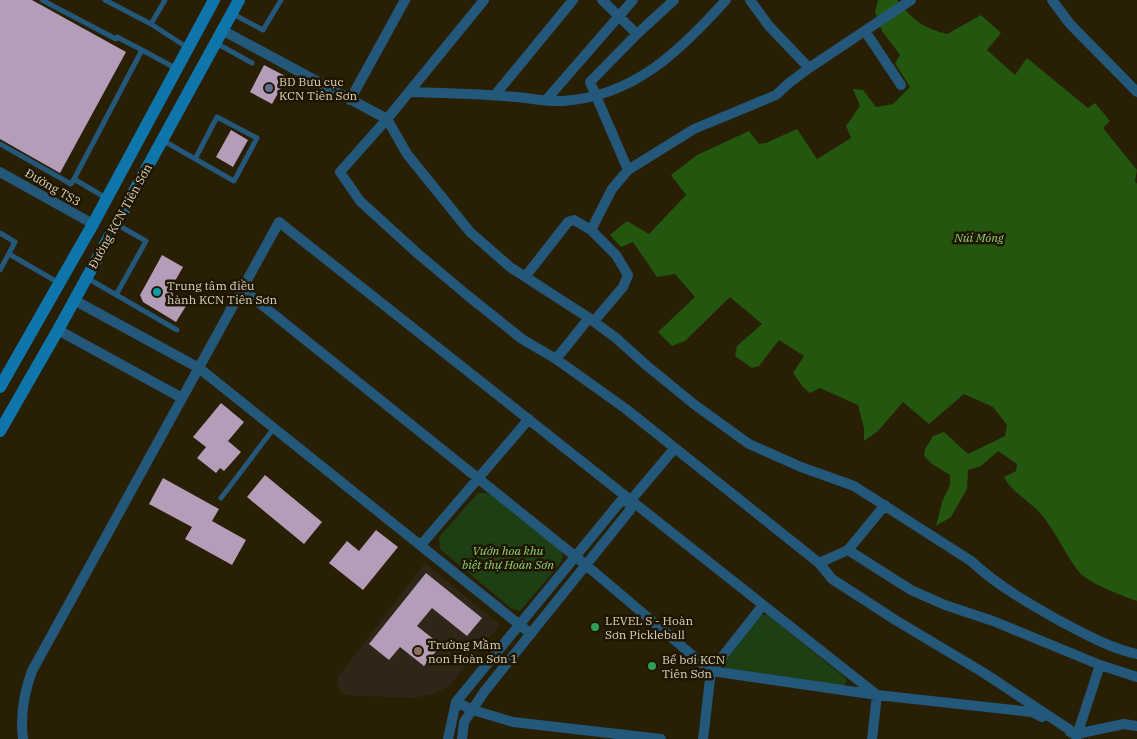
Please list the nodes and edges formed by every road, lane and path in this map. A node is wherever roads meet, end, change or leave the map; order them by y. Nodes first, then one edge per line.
1 (42, 0) edge
2 (105, 0) edge
3 (165, 0) edge
4 (214, 0) edge
5 (239, 0) edge
6 (281, 0) edge
7 (405, 0) edge
8 (484, 0) edge
9 (573, 0) edge
10 (602, 0) edge
11 (633, 0) edge
12 (674, 0) edge
13 (726, 0) edge
14 (750, 0) edge
15 (911, 0) edge
16 (1052, 0) edge
17 (231, 13) junction
18 (618, 16) junction
19 (151, 24) junction
20 (222, 30) junction
21 (865, 31) junction
22 (637, 34) junction
23 (215, 43) junction
24 (189, 48) junction
25 (142, 50) junction
26 (252, 63) dead end
27 (809, 68) junction
28 (177, 70) junction
29 (901, 86) dead end
30 (410, 92) junction
31 (1137, 92) edge
32 (495, 95) junction
33 (596, 96) junction
34 (350, 100) junction
35 (546, 100) junction
36 (387, 119) junction
37 (162, 140) junction
38 (0, 144) edge
39 (195, 159) junction
40 (628, 170) junction
41 (0, 172) edge
42 (74, 179) junction
43 (107, 198) junction
44 (93, 224) junction
45 (113, 229) junction
46 (591, 230) junction
47 (0, 233) edge
48 (8, 254) junction
49 (0, 270) edge
50 (525, 276) junction
51 (86, 278) junction
52 (59, 283) junction
53 (242, 289) junction
54 (116, 295) junction
55 (74, 300) junction
56 (591, 320) junction
57 (58, 330) junction
58 (177, 330) dead end
59 (556, 359) junction
60 (199, 368) junction
61 (0, 387) edge
62 (182, 398) junction
63 (529, 419) junction
64 (274, 428) junction
65 (0, 431) edge
66 (674, 449) junction
67 (478, 478) junction
68 (221, 498) dead end
69 (631, 500) junction
70 (885, 505) junction
71 (421, 545) junction
72 (848, 550) junction
73 (576, 557) junction
74 (819, 563) junction
75 (586, 565) junction
76 (763, 605) junction
77 (520, 625) junction
78 (531, 634) junction
79 (1137, 654) edge
80 (1100, 665) junction
81 (711, 671) junction
82 (1137, 677) edge
83 (877, 695) junction
84 (456, 702) junction
85 (473, 710) junction
86 (1137, 726) edge
87 (1076, 737) edge
88 (23, 739) edge
89 (448, 739) edge
90 (462, 739) edge
91 (660, 739) edge
92 (703, 739) edge
93 (872, 739) edge

1 - 25 lane
2 - 19 lane
3 - 19 lane
4 - 24 main road, Đường KCN Tiên Sơn
5 - 17 main road, Đường KCN Tiên Sơn
6 - 17 lane
7 - 34 street
8 - 30 street
9 - 32 street
10 - 18 street
11 - 18 street
12 - 22 street
13 - 33 street
14 - 27 street
15 - 21 street
16 - 31 street
17 - 20 main road, Đường KCN Tiên Sơn
18 - 22 street
18 - 35 street
19 - 24 lane
20 - 23 main road, Đường KCN Tiên Sơn
20 - 34 street
21 - 27 street
21 - 29 street
22 - 33 street
23 - 26 lane
23 - 37 main road, Đường KCN Tiên Sơn
24 - 28 main road, Đường KCN Tiên Sơn
25 - 28 lane
25 - 42 lane
27 - 40 street
28 - 43 main road, Đường KCN Tiên Sơn
30 - 32 street
30 - 36 street
32 - 35 street
33 - 35 street
33 - 40 street
34 - 36 street
36 - 50 street
36 - 59 street
37 - 39 lane
37 - 45 main road, Đường KCN Tiên Sơn
38 - 42 lane
39 - 39 lane
40 - 46 street
41 - 44 street, Đường TS3
42 - 43 lane
43 - 44 main road, Đường KCN Tiên Sơn
44 - 45 main road
44 - 52 main road, Đường KCN Tiên Sơn
45 - 51 main road, Đường KCN Tiên Sơn
45 - 54 lane
46 - 50 street
46 - 56 street
47 - 48 lane
48 - 49 lane
48 - 52 lane
50 - 56 street
51 - 54 lane
51 - 55 main road, Đường KCN Tiên Sơn
52 - 61 main road, Đường KCN Tiên Sơn
53 - 60 street
53 - 63 street
53 - 67 street
54 - 58 lane
55 - 57 main road, Đường KCN Tiên Sơn
55 - 60 street
56 - 59 street
56 - 70 street
57 - 62 street
57 - 65 main road, Đường KCN Tiên Sơn
59 - 66 street
60 - 62 street
60 - 64 street
62 - 88 street
63 - 67 street
63 - 69 street
64 - 68 lane
64 - 71 street
66 - 69 street
66 - 74 street
67 - 71 street
67 - 73 street
69 - 73 street
69 - 75 street
69 - 76 street
70 - 72 street
70 - 79 street
71 - 77 street
72 - 74 street
72 - 80 street
73 - 75 street
73 - 77 street
74 - 87 street
75 - 78 street
75 - 81 street
76 - 81 street
76 - 83 street
77 - 78 street
77 - 84 street
78 - 85 street
80 - 82 street
80 - 87 street
81 - 83 street
81 - 92 street
83 - 87 street
83 - 93 street
84 - 85 street
84 - 89 street
85 - 90 street
85 - 91 street
86 - 87 street

